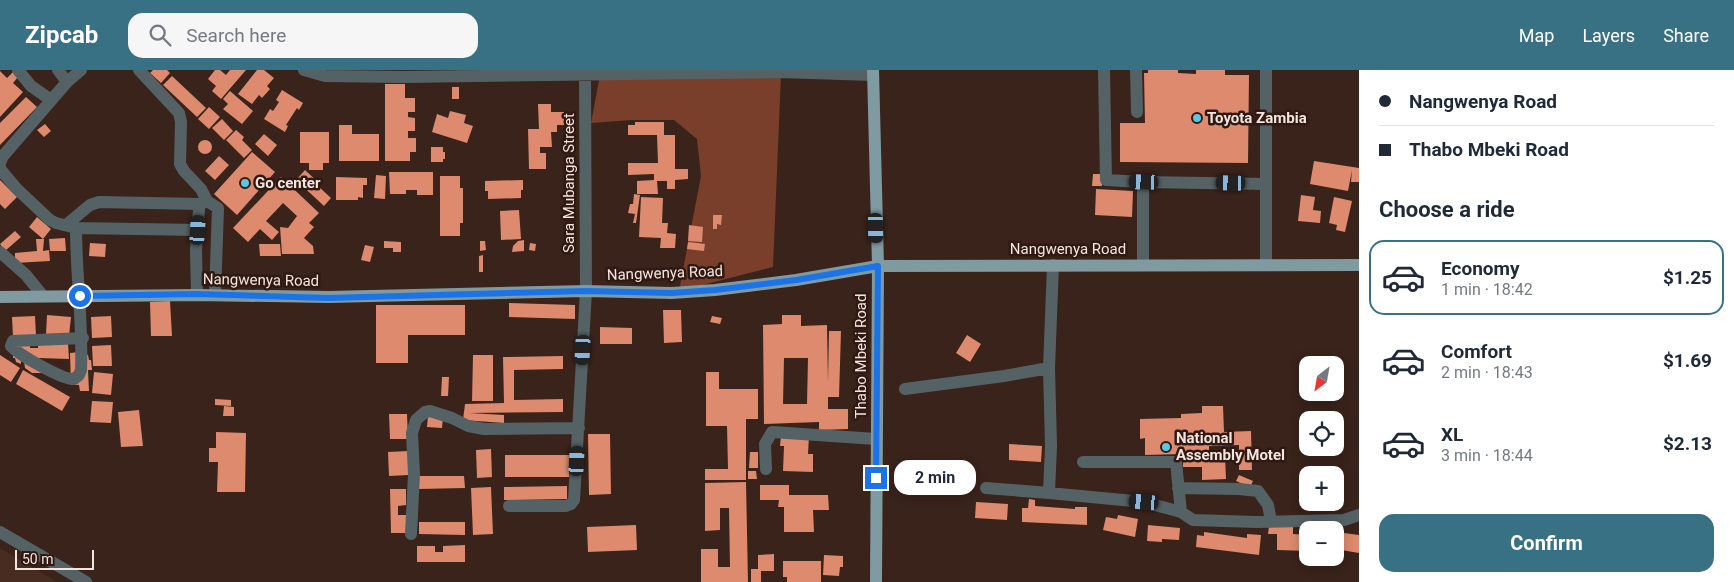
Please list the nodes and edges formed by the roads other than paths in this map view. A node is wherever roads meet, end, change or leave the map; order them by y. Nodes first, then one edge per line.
1 (18, 70) edge
2 (58, 70) edge
3 (81, 70) edge
4 (139, 70) edge
5 (304, 70) edge
6 (1104, 70) edge
7 (1136, 70) edge
8 (1266, 70) edge
9 (873, 73) edge
10 (585, 74) junction
11 (67, 82) junction
12 (51, 100) junction
13 (1137, 112) dead end
14 (0, 165) edge
15 (1144, 182) junction
16 (1266, 184) junction
17 (203, 203) junction
18 (71, 226) junction
19 (198, 230) junction
20 (0, 252) edge
21 (1053, 265) junction
22 (1143, 265) junction
23 (1266, 265) junction
24 (1359, 265) edge
25 (878, 266) junction
26 (586, 291) junction
27 (196, 294) junction
28 (215, 295) junction
29 (44, 296) junction
30 (80, 296) junction
31 (0, 297) edge
32 (82, 338) junction
33 (1049, 368) junction
34 (905, 389) dead end
35 (579, 428) junction
36 (876, 439) junction
37 (1083, 462) dead end
38 (766, 469) dead end
39 (986, 488) dead end
40 (1178, 488) junction
41 (1049, 493) junction
42 (509, 506) dead end
43 (1181, 512) junction
44 (1359, 515) edge
45 (1271, 521) junction
46 (0, 532) edge
47 (411, 534) dead end
48 (86, 582) edge
49 (876, 582) edge

1 - 12 street
2 - 11 street
3 - 11 street
4 - 17 street
5 - 10 street
6 - 15 street
7 - 13 street
8 - 16 street
9 - 10 street
9 - 25 main road, Thabo Mbeki Road
10 - 26 street, Sara Mubanga Street
11 - 12 street
12 - 14 street
14 - 18 street
15 - 16 street
15 - 22 street
16 - 23 street
17 - 18 street
17 - 19 street
17 - 28 street
18 - 19 street
18 - 30 street
19 - 27 street
20 - 29 street
21 - 22 main road, Nangwenya Road
21 - 25 main road, Nangwenya Road
21 - 33 street
22 - 23 main road, Nangwenya Road
23 - 24 main road, Nangwenya Road
25 - 26 main road, Nangwenya Road
25 - 36 main road, Thabo Mbeki Road
26 - 28 main road, Nangwenya Road
26 - 35 street, Sara Mubanga Street
27 - 28 main road, Nangwenya Road
27 - 30 main road, Nangwenya Road
29 - 30 main road, Nangwenya Road
29 - 31 main road, Nangwenya Road
30 - 32 street
32 - 32 street
33 - 34 street
33 - 41 street
35 - 42 street, Sara Mubanga Street
35 - 47 street
36 - 38 street
36 - 49 main road, Thabo Mbeki Road
37 - 40 street
39 - 41 street
40 - 43 street
40 - 45 street
41 - 43 street
43 - 45 street
44 - 45 street
46 - 48 street

